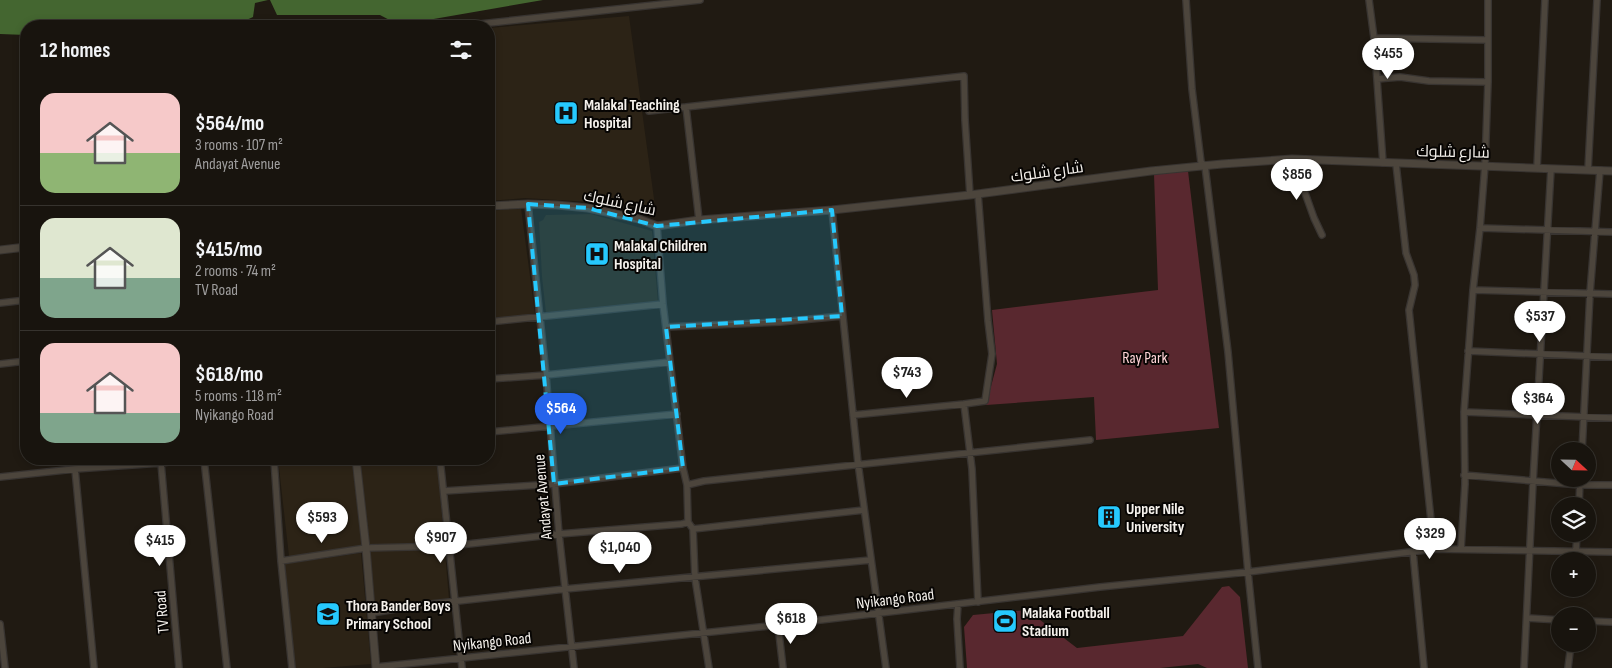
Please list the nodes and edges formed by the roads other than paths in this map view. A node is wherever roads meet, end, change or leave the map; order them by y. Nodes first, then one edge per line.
1 (700, 0) edge
2 (1186, 0) edge
3 (1369, 0) edge
4 (1488, 0) edge
5 (1545, 0) edge
6 (1597, 0) edge
7 (495, 22) edge
8 (1374, 38) junction
9 (1488, 40) junction
10 (1377, 79) junction
11 (1488, 82) junction
12 (686, 107) junction
13 (649, 112) dead end
14 (1299, 159) junction
15 (1383, 163) junction
16 (1396, 164) junction
17 (1485, 165) junction
18 (1205, 166) junction
19 (1537, 168) junction
20 (1551, 169) junction
21 (1588, 170) junction
22 (1600, 170) junction
23 (1612, 171) edge
24 (978, 194) junction
25 (970, 195) junction
26 (528, 204) junction
27 (495, 206) edge
28 (832, 210) junction
29 (700, 220) junction
30 (657, 226) junction
31 (1480, 228) junction
32 (1547, 231) junction
33 (1596, 232) junction
34 (1612, 232) edge
35 (1322, 235) dead end
36 (20, 248) edge
37 (0, 250) edge
38 (1472, 290) junction
39 (1543, 293) junction
40 (1590, 293) junction
41 (1612, 294) edge
42 (20, 301) edge
43 (0, 303) edge
44 (663, 304) junction
45 (540, 316) junction
46 (842, 316) junction
47 (495, 321) edge
48 (666, 327) junction
49 (1468, 351) junction
50 (1540, 353) junction
51 (1587, 356) junction
52 (1612, 357) edge
53 (20, 362) edge
54 (670, 362) junction
55 (0, 364) edge
56 (546, 375) junction
57 (495, 379) edge
58 (964, 404) junction
59 (1464, 412) junction
60 (677, 414) junction
61 (853, 415) junction
62 (1536, 415) junction
63 (1584, 417) junction
64 (1612, 418) edge
65 (550, 426) junction
66 (495, 431) edge
67 (1090, 440) dead end
68 (1583, 442) edge
69 (970, 453) junction
70 (858, 463) junction
71 (94, 465) edge
72 (134, 465) edge
73 (161, 465) edge
74 (205, 465) edge
75 (274, 465) edge
76 (357, 465) edge
77 (441, 465) edge
78 (94, 468) junction
79 (683, 468) junction
80 (75, 469) junction
81 (1464, 475) junction
82 (0, 477) edge
83 (1533, 482) junction
84 (1551, 482) edge
85 (554, 484) junction
86 (1596, 484) edge
87 (687, 485) junction
88 (1612, 485) edge
89 (444, 491) junction
90 (864, 510) junction
91 (688, 522) junction
92 (693, 529) junction
93 (559, 534) junction
94 (1576, 542) edge
95 (450, 546) junction
96 (366, 548) junction
97 (1434, 549) junction
98 (1461, 549) junction
99 (1576, 550) junction
100 (1530, 551) junction
101 (1413, 552) junction
102 (1612, 552) edge
103 (871, 560) junction
104 (281, 561) junction
105 (1248, 572) junction
106 (695, 578) junction
107 (565, 589) junction
108 (456, 602) junction
109 (978, 602) junction
110 (958, 604) junction
111 (372, 613) junction
112 (879, 613) junction
113 (1527, 618) junction
114 (1551, 619) edge
115 (1596, 621) edge
116 (1612, 622) edge
117 (0, 624) edge
118 (778, 625) junction
119 (704, 632) junction
120 (571, 646) junction
121 (1570, 652) edge
122 (461, 658) junction
123 (5, 668) edge
124 (94, 668) edge
125 (180, 668) edge
126 (227, 668) edge
127 (292, 668) edge
128 (366, 668) edge
129 (376, 668) edge
130 (462, 668) edge
131 (574, 668) edge
132 (709, 668) edge
133 (784, 668) edge
134 (886, 668) edge
135 (960, 668) edge
136 (1258, 668) edge
137 (1424, 668) edge
138 (1524, 668) edge
139 (1568, 668) edge

1 - 7 street
2 - 18 street
3 - 8 street
4 - 9 street
5 - 19 street
6 - 21 street
8 - 9 street
8 - 10 street
9 - 11 street
10 - 11 street
10 - 15 street
11 - 17 street
12 - 13 street
12 - 25 street
12 - 29 street
14 - 15 street, شارع شلوك
14 - 18 street, شارع شلوك
14 - 35 street
15 - 16 street, شارع شلوك
16 - 17 street, شارع شلوك
16 - 97 street
17 - 19 street, شارع شلوك
17 - 31 street
18 - 24 street, شارع شلوك
18 - 105 street
19 - 20 street, شارع شلوك
20 - 21 street, شارع شلوك
20 - 32 street
21 - 22 street, شارع شلوك
22 - 23 street, شارع شلوك
22 - 33 street
24 - 25 street, شارع شلوك
24 - 58 street
25 - 28 street, شارع شلوك
26 - 27 street, شارع شلوك
26 - 30 street, شارع شلوك
26 - 45 street, Andayat Avenue
28 - 29 street, شارع شلوك
28 - 46 street
29 - 30 street, شارع شلوك
30 - 44 street
31 - 32 street
31 - 38 street
32 - 33 street
32 - 39 street
33 - 34 street
33 - 40 street
36 - 37 street
38 - 39 street
38 - 49 street
39 - 40 street
39 - 50 street
40 - 41 street
40 - 51 street
42 - 43 street
44 - 45 street
44 - 48 street
45 - 47 street
45 - 56 street, Andayat Avenue
46 - 48 street
46 - 61 street
48 - 54 street
49 - 50 street
49 - 59 street
50 - 51 street
50 - 62 street
51 - 52 street
51 - 63 street
53 - 55 street
54 - 56 street
54 - 60 street
56 - 57 street
56 - 65 street, Andayat Avenue
58 - 61 street
58 - 69 street
59 - 62 street
59 - 81 street
60 - 65 street
60 - 79 street
61 - 70 street
62 - 63 street
62 - 83 street
63 - 64 street
63 - 68 street
65 - 66 street
65 - 85 street, Andayat Avenue
67 - 69 street
69 - 70 street
69 - 109 street
70 - 87 street
70 - 90 street
71 - 78 street
72 - 78 street
73 - 125 street, TV Road
74 - 126 street
75 - 104 street
76 - 96 street
77 - 89 street
78 - 80 street
79 - 85 street
79 - 87 street
80 - 82 street
80 - 124 street
81 - 83 street
81 - 98 street
83 - 84 street
83 - 100 street
85 - 89 street
85 - 93 street, Andayat Avenue
86 - 88 street
87 - 91 street
89 - 95 street
90 - 92 street
90 - 103 street
91 - 92 street
91 - 93 street
92 - 106 street
93 - 95 street
93 - 107 street, Andayat Avenue
94 - 99 street
95 - 96 street
95 - 108 street
96 - 104 street
96 - 111 street
97 - 98 street, Nyikango Road
97 - 101 street, Nyikango Road
98 - 100 street, Nyikango Road
99 - 100 street, Nyikango Road
99 - 102 street, Nyikango Road
100 - 113 street
101 - 105 street, Nyikango Road
101 - 137 street
103 - 106 street
103 - 112 street
104 - 127 street
105 - 109 street, Nyikango Road
105 - 136 street
106 - 107 street
106 - 119 street
107 - 108 street
107 - 120 street, Andayat Avenue
108 - 111 street
108 - 122 street
109 - 110 street, Nyikango Road
110 - 112 street, Nyikango Road
110 - 135 street
111 - 129 street
112 - 118 street, Nyikango Road
112 - 134 street
113 - 114 street
113 - 138 street
115 - 116 street
117 - 123 street
118 - 119 street, Nyikango Road
118 - 133 street
119 - 120 street, Nyikango Road
119 - 132 street
120 - 122 street, Nyikango Road
120 - 131 street, Andayat Avenue
121 - 139 street
122 - 129 street, Nyikango Road
122 - 130 street
128 - 129 street, Nyikango Road

